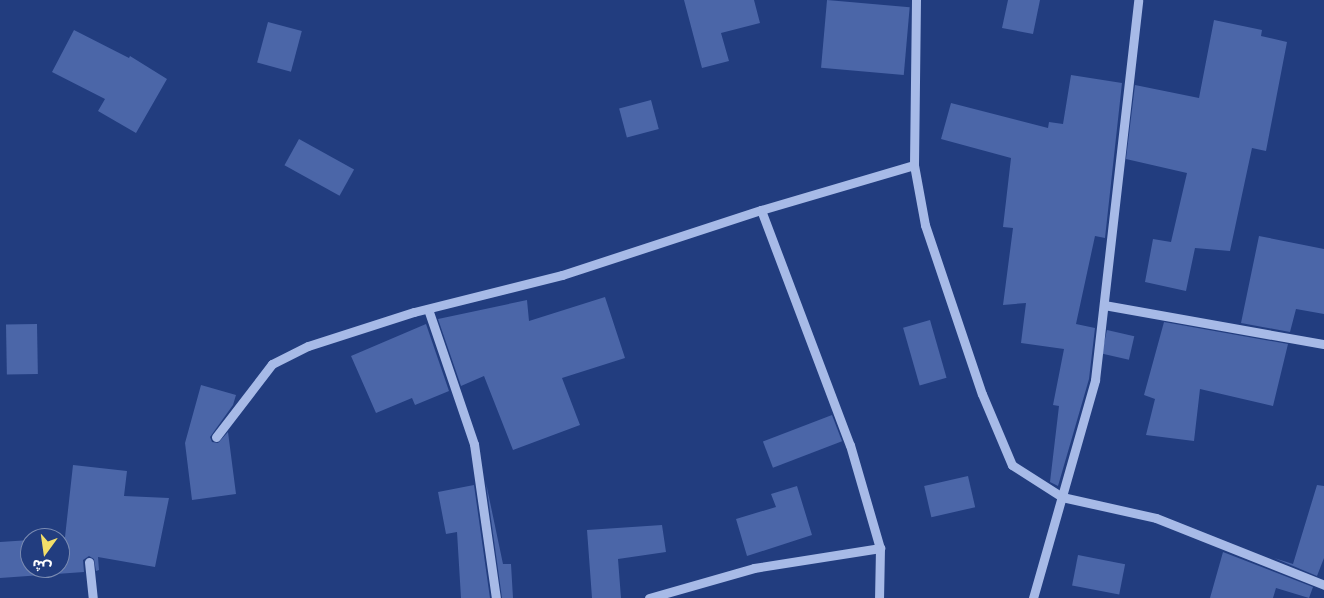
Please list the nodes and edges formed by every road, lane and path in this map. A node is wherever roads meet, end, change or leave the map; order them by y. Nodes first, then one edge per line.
1 (916, 0) edge
2 (1138, 0) edge
3 (914, 165) junction
4 (761, 210) junction
5 (1104, 305) junction
6 (428, 308) junction
7 (1324, 344) edge
8 (216, 437) dead end
9 (1062, 497) junction
10 (880, 548) junction
11 (89, 562) dead end
12 (1324, 585) edge
13 (93, 598) edge
14 (496, 598) edge
15 (649, 598) edge
16 (879, 598) edge
17 (1032, 598) edge

1 - 3 street
2 - 5 street
3 - 4 street
3 - 9 street
4 - 6 street
4 - 10 street
5 - 7 street
5 - 9 street
6 - 8 street
6 - 14 street
9 - 12 street
9 - 17 street
10 - 15 street
10 - 16 street
11 - 13 street

